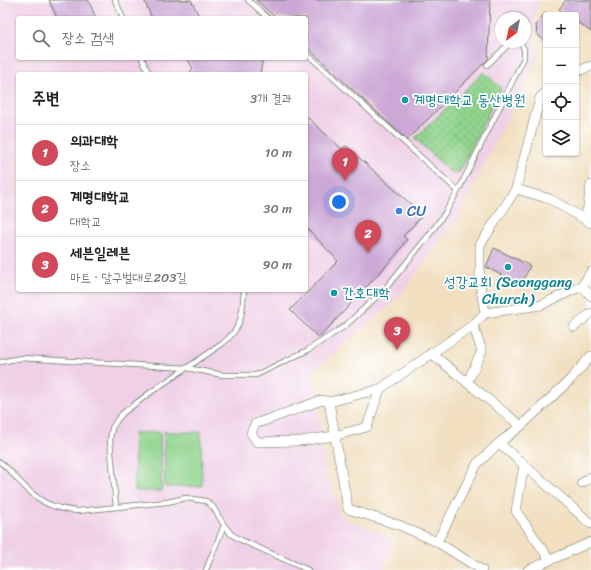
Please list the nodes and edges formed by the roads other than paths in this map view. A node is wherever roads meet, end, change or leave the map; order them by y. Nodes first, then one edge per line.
1 (115, 0) edge
2 (248, 0) edge
3 (122, 16) edge
4 (266, 16) edge
5 (505, 48) edge
6 (524, 48) edge
7 (308, 55) edge
8 (143, 60) edge
9 (487, 65) dead end
10 (591, 66) edge
11 (579, 71) edge
12 (148, 72) edge
13 (543, 95) edge
14 (591, 185) edge
15 (516, 189) junction
16 (458, 191) junction
17 (589, 221) edge
18 (591, 272) edge
19 (582, 286) junction
20 (244, 292) edge
21 (591, 296) edge
22 (485, 313) junction
23 (591, 313) edge
24 (473, 325) junction
25 (574, 327) dead end
26 (431, 353) junction
27 (591, 356) edge
28 (0, 362) edge
29 (187, 368) junction
30 (467, 383) junction
31 (380, 389) junction
32 (329, 402) junction
33 (521, 426) junction
34 (334, 436) junction
35 (499, 442) junction
36 (0, 462) edge
37 (524, 465) junction
38 (591, 477) edge
39 (582, 483) dead end
40 (116, 507) junction
41 (591, 524) edge
42 (224, 525) junction
43 (437, 542) junction
44 (591, 542) edge
45 (550, 560) junction
46 (206, 570) edge
47 (308, 570) edge
48 (482, 570) edge
49 (528, 570) edge

1 - 3 lane
2 - 4 lane
5 - 9 lane
6 - 16 lane
7 - 16 lane
8 - 12 lane
10 - 11 street
13 - 15 street
14 - 17 street
15 - 17 street
15 - 22 street
16 - 29 lane
18 - 19 street
19 - 21 street
19 - 22 street
20 - 29 lane
22 - 24 street
23 - 25 street
24 - 26 street
24 - 30 street
26 - 30 street
26 - 31 street
27 - 33 street
28 - 29 lane
29 - 40 lane
30 - 33 street
31 - 32 street
31 - 34 street
32 - 34 street
32 - 34 street
33 - 35 street
34 - 43 street
35 - 37 street
35 - 43 street
36 - 40 lane
37 - 41 street
37 - 45 street
38 - 39 street
40 - 42 lane
42 - 46 lane
42 - 47 lane
43 - 48 street
44 - 45 street
45 - 49 street

